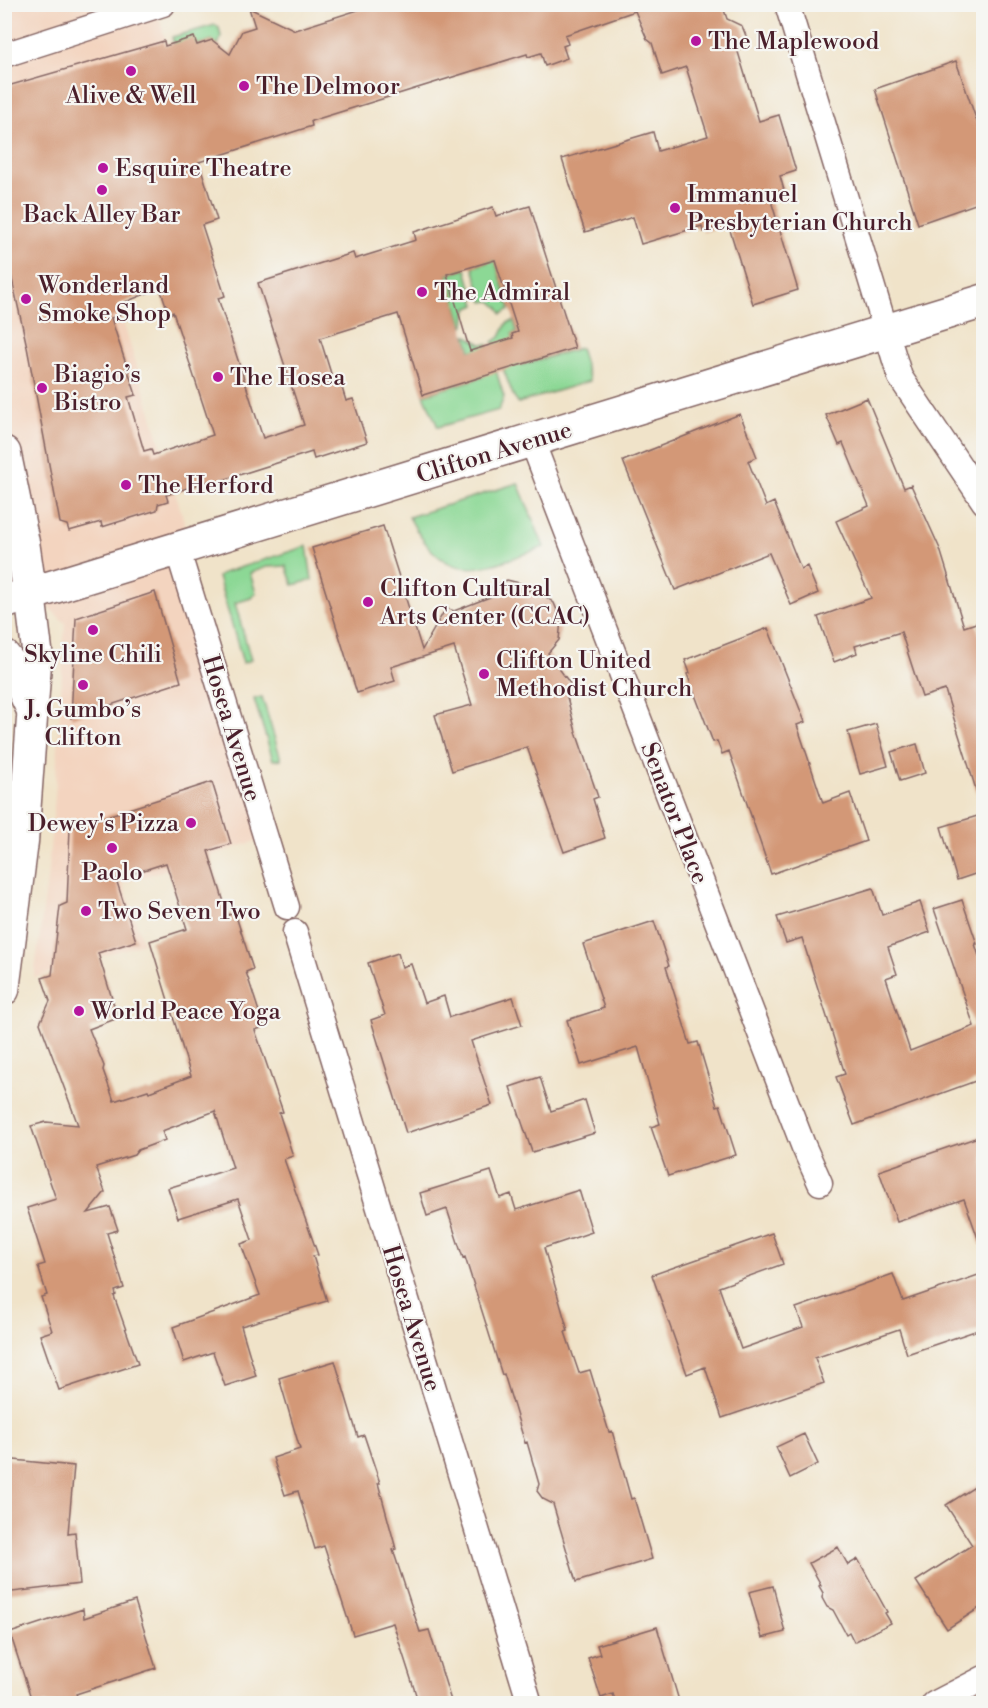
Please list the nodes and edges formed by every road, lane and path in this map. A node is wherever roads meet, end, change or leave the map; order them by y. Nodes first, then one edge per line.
1 (163, 4) edge
2 (788, 4) edge
3 (4, 56) edge
4 (984, 301) edge
5 (886, 331) junction
6 (532, 441) junction
7 (4, 453) edge
8 (984, 502) edge
9 (177, 548) junction
10 (17, 598) edge
11 (4, 657) edge
12 (32, 707) junction
13 (287, 907) dead end
14 (295, 932) dead end
15 (4, 990) edge
16 (820, 1183) dead end
17 (984, 1678) edge
18 (530, 1704) edge
19 (934, 1704) edge

1 - 3 street
2 - 5 street
4 - 5 main road, Clifton Avenue
5 - 6 main road, Clifton Avenue
5 - 8 street
6 - 9 main road, Clifton Avenue
6 - 16 street, Senator Place
7 - 10 main road
9 - 10 main road, Clifton Avenue
9 - 13 street, Hosea Avenue
10 - 12 street
11 - 12 main road
12 - 15 street
14 - 18 street, Hosea Avenue
17 - 19 street

